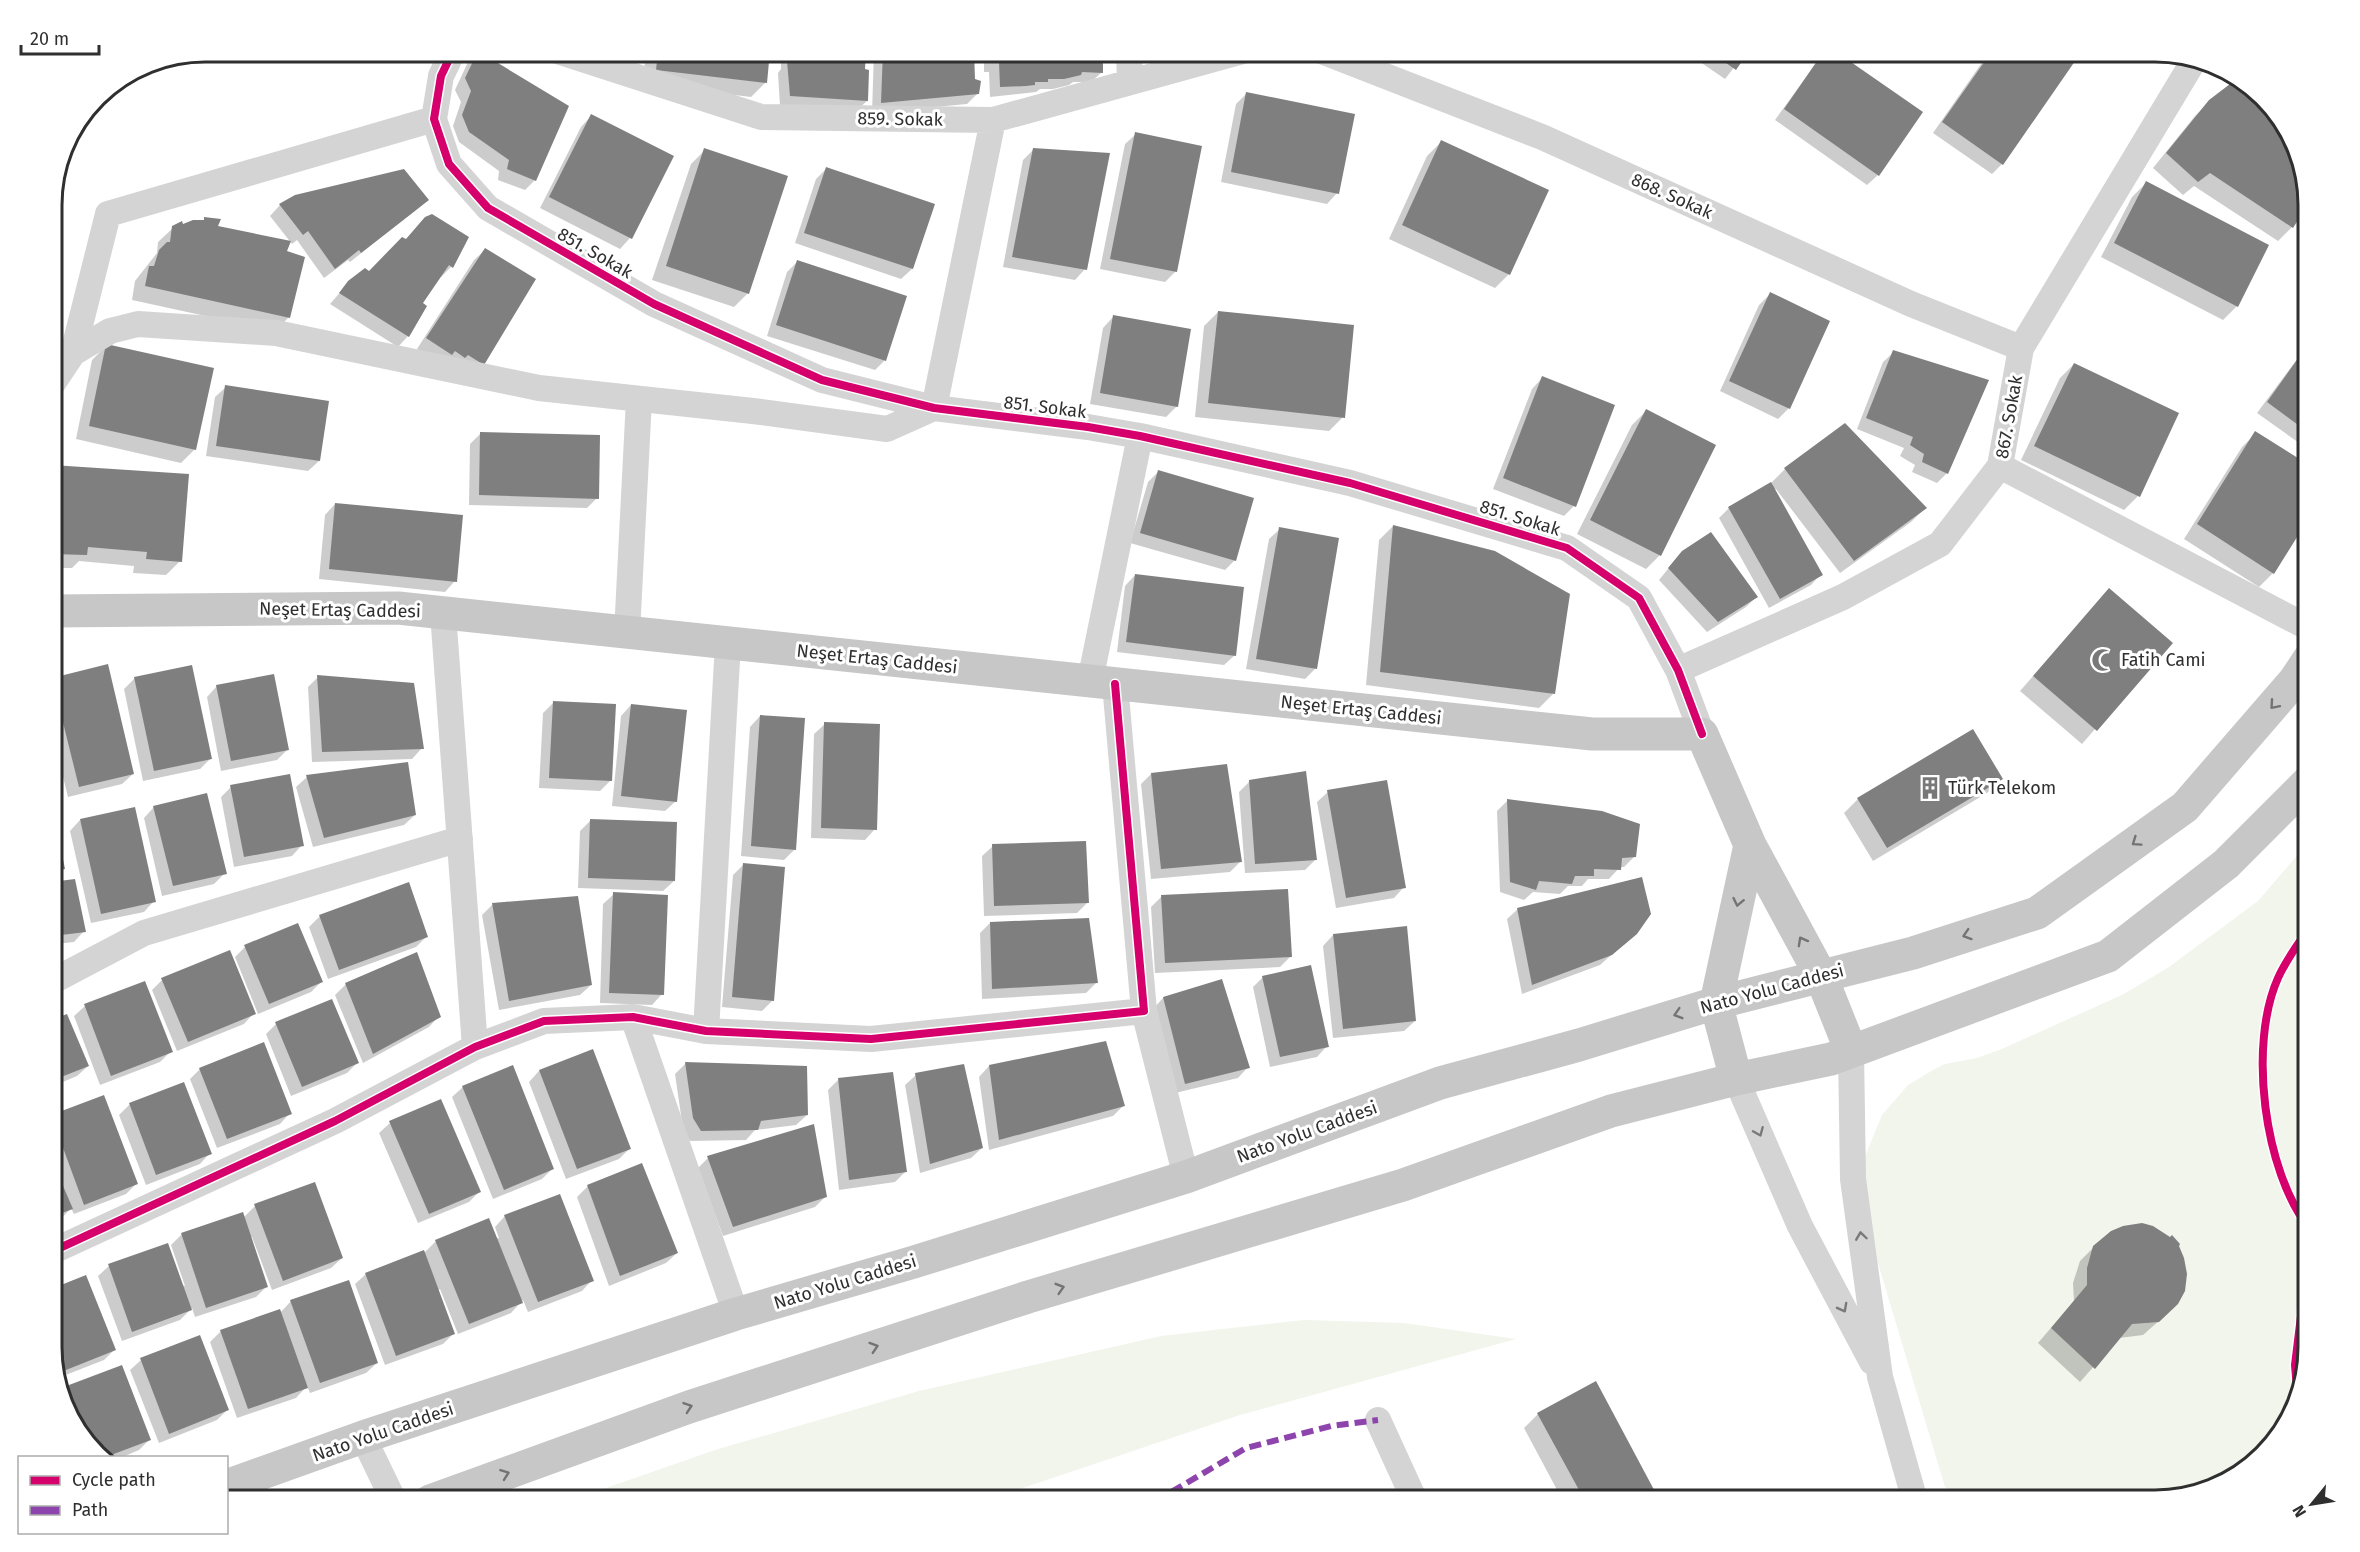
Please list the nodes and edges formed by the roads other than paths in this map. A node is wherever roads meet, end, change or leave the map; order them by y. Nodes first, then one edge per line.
1 (448, 62) edge
2 (591, 62) edge
3 (1129, 62) edge
4 (1203, 62) edge
5 (1349, 62) edge
6 (2191, 66) edge
7 (1130, 82) junction
8 (434, 119) junction
9 (993, 120) junction
10 (2021, 348) junction
11 (73, 353) junction
12 (62, 370) edge
13 (639, 399) junction
14 (934, 408) junction
15 (1140, 436) junction
16 (2000, 466) junction
17 (62, 611) edge
18 (443, 613) junction
19 (2298, 622) edge
20 (627, 633) junction
21 (728, 643) junction
22 (1678, 670) junction
23 (2298, 676) edge
24 (1102, 683) junction
25 (1702, 734) junction
26 (2298, 792) edge
27 (460, 838) junction
28 (1750, 845) junction
29 (62, 976) edge
30 (1821, 976) junction
31 (1716, 1003) junction
32 (1144, 1011) junction
33 (633, 1017) junction
34 (706, 1031) junction
35 (475, 1047) junction
36 (1851, 1051) junction
37 (1736, 1079) junction
38 (1186, 1177) junction
39 (62, 1247) edge
40 (736, 1314) junction
41 (1880, 1377) junction
42 (1378, 1420) dead end
43 (363, 1437) junction
44 (228, 1485) edge
45 (389, 1490) edge
46 (460, 1490) edge
47 (1410, 1490) edge
48 (1912, 1490) edge

1 - 8 street, 851. Sokak
2 - 9 street, 859. Sokak
3 - 7 street
4 - 7 street, 859. Sokak
5 - 10 street, 868. Sokak
6 - 10 street, 867. Sokak
7 - 9 street, 859. Sokak
8 - 11 street
8 - 14 street, 851. Sokak
9 - 14 street
10 - 16 street, 867. Sokak
11 - 12 street
11 - 13 street
13 - 14 street
13 - 20 street
14 - 15 street, 851. Sokak
15 - 22 street, 851. Sokak
15 - 24 street
16 - 19 street
16 - 22 street, 867. Sokak
17 - 18 main road, Neşet Ertaş Caddesi
18 - 20 main road, Neşet Ertaş Caddesi
18 - 27 street
20 - 21 main road, Neşet Ertaş Caddesi
21 - 24 main road, Neşet Ertaş Caddesi
21 - 34 street
22 - 25 street, 851. Sokak
23 -> 30 main road, Nato Yolu Caddesi
24 - 25 main road, Neşet Ertaş Caddesi
24 - 32 street
25 - 28 main road, 851. Sokak
26 - 36 main road
27 - 29 street
27 - 35 street
30 -> 28 main road, 851. Sokak
28 -> 31 main road
30 - 31 main road, Nato Yolu Caddesi
30 - 36 main road, 851. Sokak
31 - 37 main road
31 -> 38 main road, Nato Yolu Caddesi
32 - 34 street
32 - 38 street
33 - 34 street
33 - 35 street
33 - 40 street
35 - 39 street
36 - 37 main road
41 -> 36 street
37 -> 41 street
46 -> 37 main road
38 - 40 main road, Nato Yolu Caddesi
40 - 43 main road, Nato Yolu Caddesi
41 - 48 street
42 - 47 street
43 - 44 main road, Nato Yolu Caddesi
43 - 45 street

